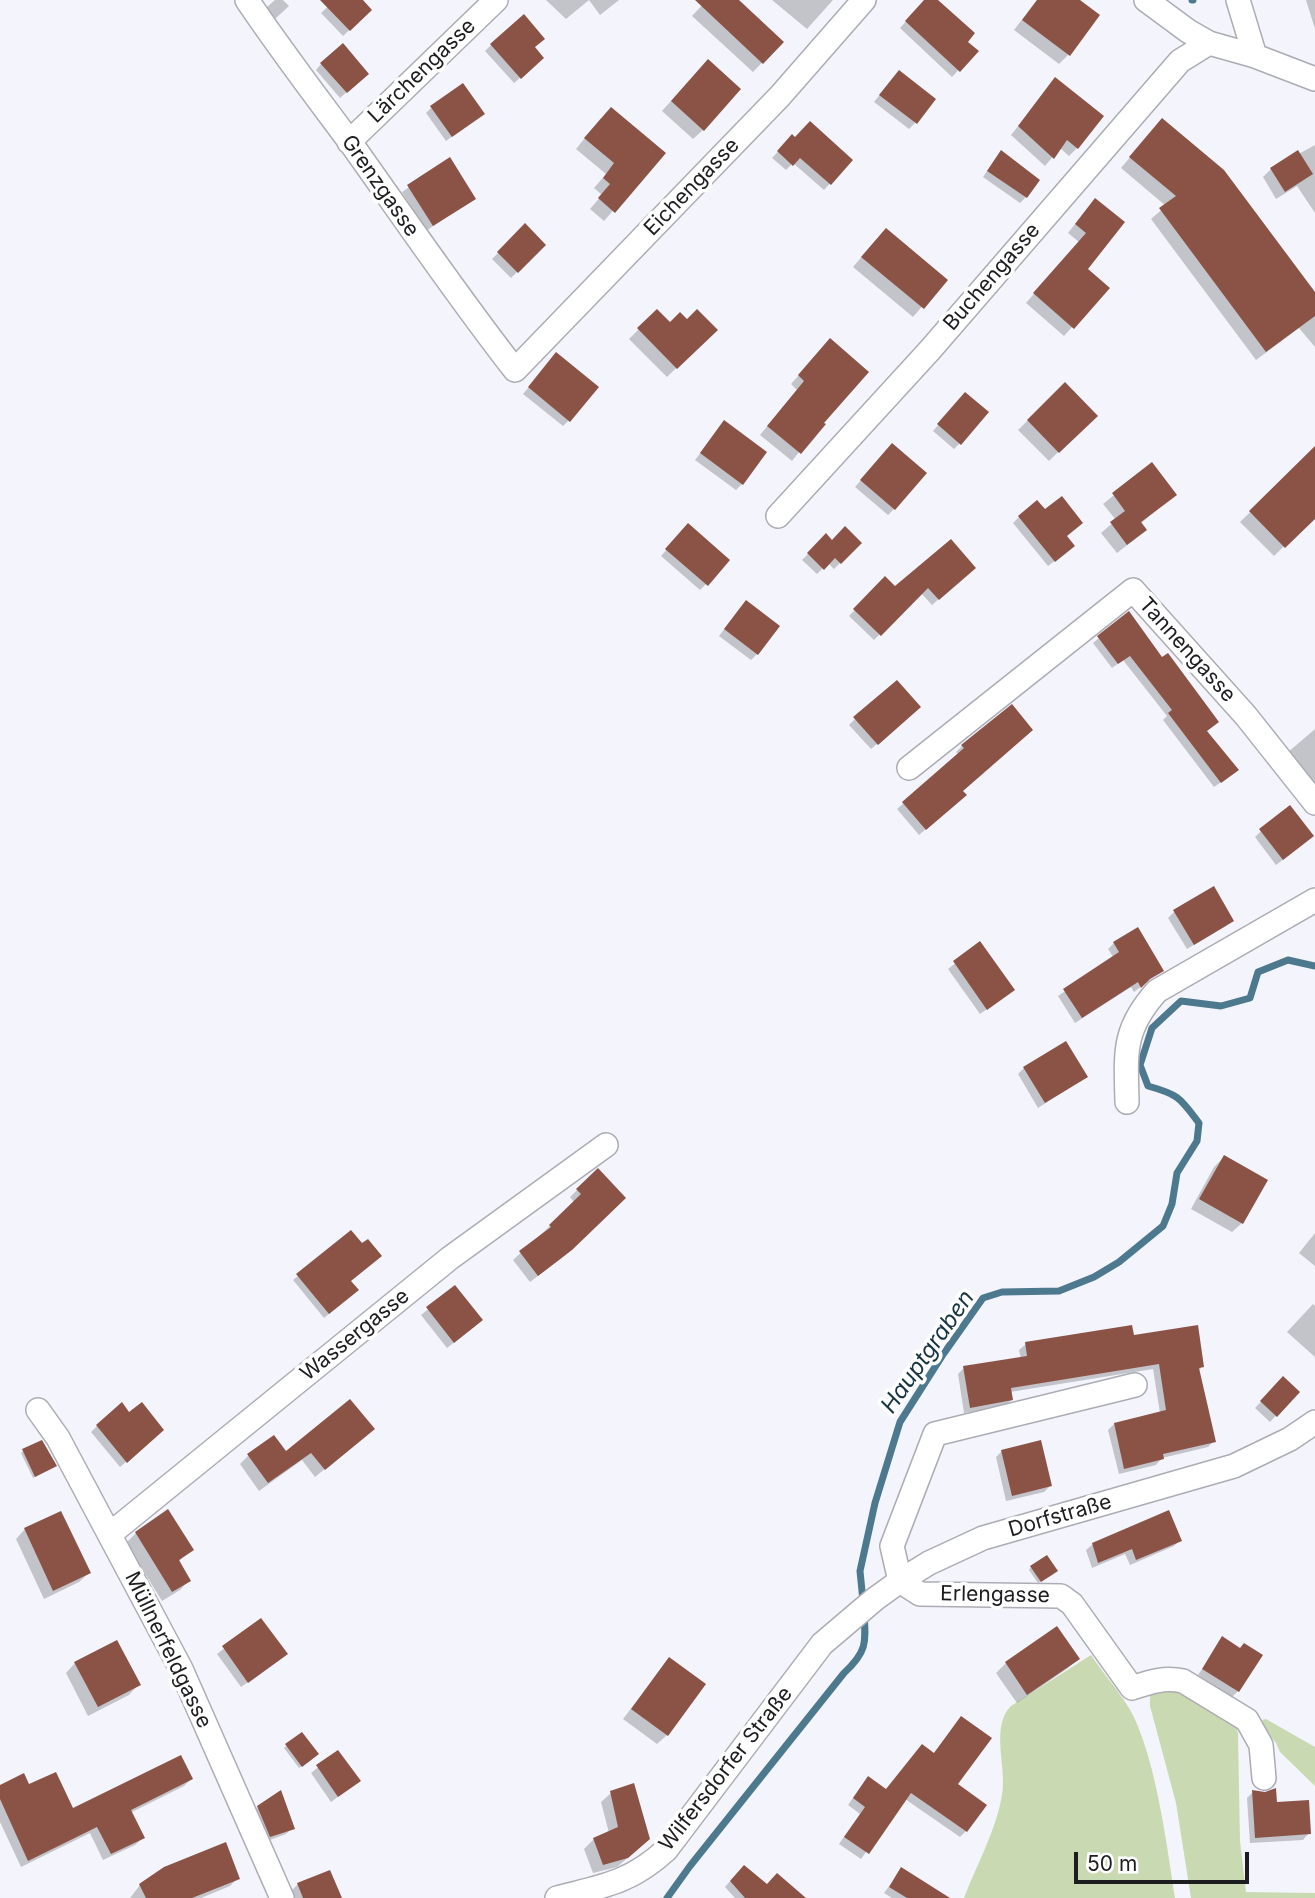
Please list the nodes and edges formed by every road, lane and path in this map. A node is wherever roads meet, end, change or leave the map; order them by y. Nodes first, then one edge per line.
1 (247, 0) edge
2 (496, 0) edge
3 (864, 0) edge
4 (1146, 0) edge
5 (1238, 0) edge
6 (1209, 43) junction
7 (1255, 56) junction
8 (1315, 79) edge
9 (349, 142) junction
10 (515, 370) joint
11 (778, 516) dead end
12 (909, 768) dead end
13 (1315, 803) edge
14 (1315, 900) edge
15 (1127, 1102) dead end
16 (606, 1145) dead end
17 (1135, 1385) dead end
18 (38, 1410) dead end
19 (1315, 1422) edge
20 (110, 1534) junction
21 (900, 1581) junction
22 (822, 1644) joint
23 (1264, 1778) dead end
24 (621, 1890) edge
25 (282, 1898) edge
26 (557, 1898) edge

1 - 9 street, Grenzgasse
2 - 9 street, Lärchengasse
3 - 10 street, Eichengasse
4 - 6 street
5 - 7 street
6 - 7 street
6 - 11 street, Buchengasse
7 - 8 street
9 - 10 street, Grenzgasse
12 - 13 street, Tannengasse
14 - 15 street
16 - 20 street, Wassergasse
17 - 21 street
18 - 20 street, Müllnerfeldgasse
19 - 21 street, Dorfstraße
20 - 25 street, Müllnerfeldgasse
21 - 22 street, Dorfstraße
21 - 23 street, Erlengasse
22 - 24 street, Wilfersdorfer Straße
24 - 26 street, Wilfersdorfer Straße

